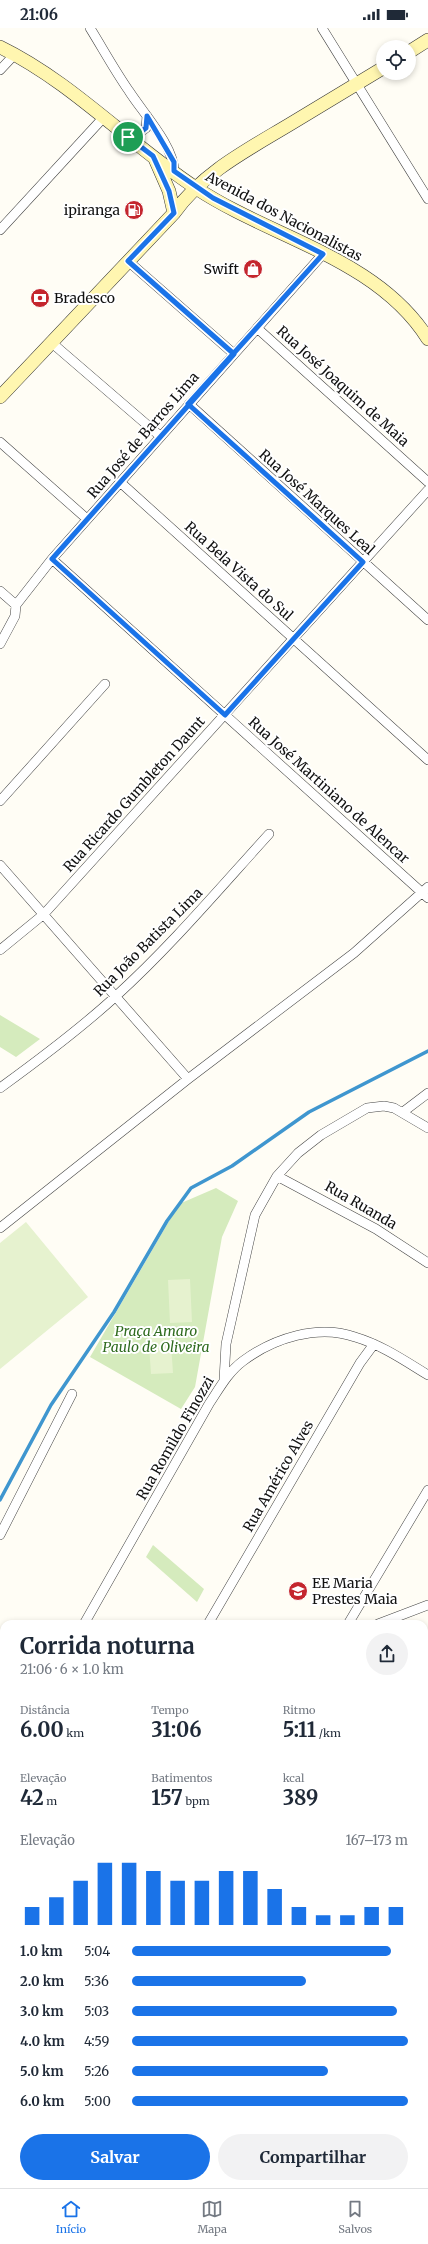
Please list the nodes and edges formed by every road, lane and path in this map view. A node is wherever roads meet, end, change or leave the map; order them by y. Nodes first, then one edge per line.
1 (90, 28) edge
2 (322, 28) edge
3 (428, 40) edge
4 (0, 47) edge
5 (416, 48) edge
6 (15, 54) junction
7 (0, 70) edge
8 (376, 72) edge
9 (356, 84) junction
10 (147, 116) junction
11 (103, 118) junction
12 (128, 137) junction
13 (153, 156) junction
14 (174, 171) junction
15 (195, 187) junction
16 (428, 199) edge
17 (174, 213) junction
18 (0, 230) edge
19 (323, 254) junction
20 (128, 261) junction
21 (257, 328) junction
22 (428, 339) edge
23 (52, 343) junction
24 (234, 354) junction
25 (0, 396) edge
26 (188, 404) junction
27 (160, 436) junction
28 (0, 442) edge
29 (120, 482) junction
30 (428, 482) edge
31 (428, 490) edge
32 (86, 519) junction
33 (52, 559) junction
34 (363, 562) junction
35 (0, 591) edge
36 (16, 605) junction
37 (428, 620) edge
38 (293, 639) junction
39 (0, 644) edge
40 (105, 684) dead end
41 (225, 715) junction
42 (428, 760) edge
43 (0, 800) edge
44 (269, 834) dead end
45 (0, 865) edge
46 (426, 893) edge
47 (44, 914) junction
48 (0, 950) edge
49 (116, 996) junction
50 (188, 1079) junction
51 (0, 1088) edge
52 (428, 1093) edge
53 (403, 1112) junction
54 (428, 1128) edge
55 (277, 1176) junction
56 (0, 1228) edge
57 (428, 1263) edge
58 (374, 1344) junction
59 (428, 1375) edge
60 (224, 1380) junction
61 (72, 1394) dead end
62 (428, 1490) edge
63 (0, 1535) edge
64 (428, 1605) edge
65 (86, 1620) edge
66 (210, 1620) edge
67 (350, 1620) edge
68 (389, 1620) edge

1 - 10 street
2 - 9 street
3 - 5 main road
4 - 6 main road, Avenida dos Nacionalistas
6 - 7 street
6 - 11 main road, Avenida dos Nacionalistas
8 - 9 main road
9 - 15 main road
9 - 16 street
10 - 12 street
10 - 14 street
11 - 12 main road, Avenida dos Nacionalistas
11 - 18 street
12 - 13 main road, Avenida dos Nacionalistas
13 - 14 main road, Avenida dos Nacionalistas
13 - 17 main road
14 - 15 main road, Avenida dos Nacionalistas
15 - 17 main road
15 - 19 main road, Avenida dos Nacionalistas
17 - 20 main road
19 - 21 street, Rua José de Barros Lima
19 - 22 main road, Avenida dos Nacionalistas
20 - 23 main road
20 - 24 street
21 - 24 street, Rua José de Barros Lima
21 - 30 street, Rua José Joaquim de Maia
23 - 25 main road
23 - 27 street
24 - 26 street, Rua José de Barros Lima
26 - 27 street, Rua José de Barros Lima
26 - 34 street, Rua José Marques Leal
27 - 29 street, Rua José de Barros Lima
28 - 32 street
29 - 32 street, Rua José de Barros Lima
29 - 38 street, Rua Bela Vista do Sul
31 - 34 street, Rua Ricardo Gumbleton Daunt
32 - 33 street, Rua José de Barros Lima
33 - 36 street, Rua José de Barros Lima
33 - 41 street, Rua José Martiniano de Alencar
34 - 37 street, Rua José Marques Leal
34 - 38 street, Rua Ricardo Gumbleton Daunt
35 - 36 street
36 - 39 street, Rua José de Barros Lima
38 - 41 street, Rua Ricardo Gumbleton Daunt
38 - 42 street, Rua Bela Vista do Sul
40 - 43 street
41 - 46 street, Rua José Martiniano de Alencar
41 - 47 street, Rua Ricardo Gumbleton Daunt
44 - 49 street, Rua João Batista Lima
45 - 47 street
46 - 50 street
47 - 48 street, Rua Ricardo Gumbleton Daunt
47 - 49 street
49 - 50 street
49 - 51 street, Rua João Batista Lima
50 - 56 street
52 - 53 street
53 - 54 street
53 - 55 street
55 - 57 street, Rua Ruanda
55 - 60 street
58 - 59 street, Rua Romildo Finozzi
58 - 60 street, Rua Romildo Finozzi
58 - 66 street, Rua Américo Alves
60 - 65 street, Rua Romildo Finozzi
61 - 63 street
62 - 67 street
64 - 68 street

